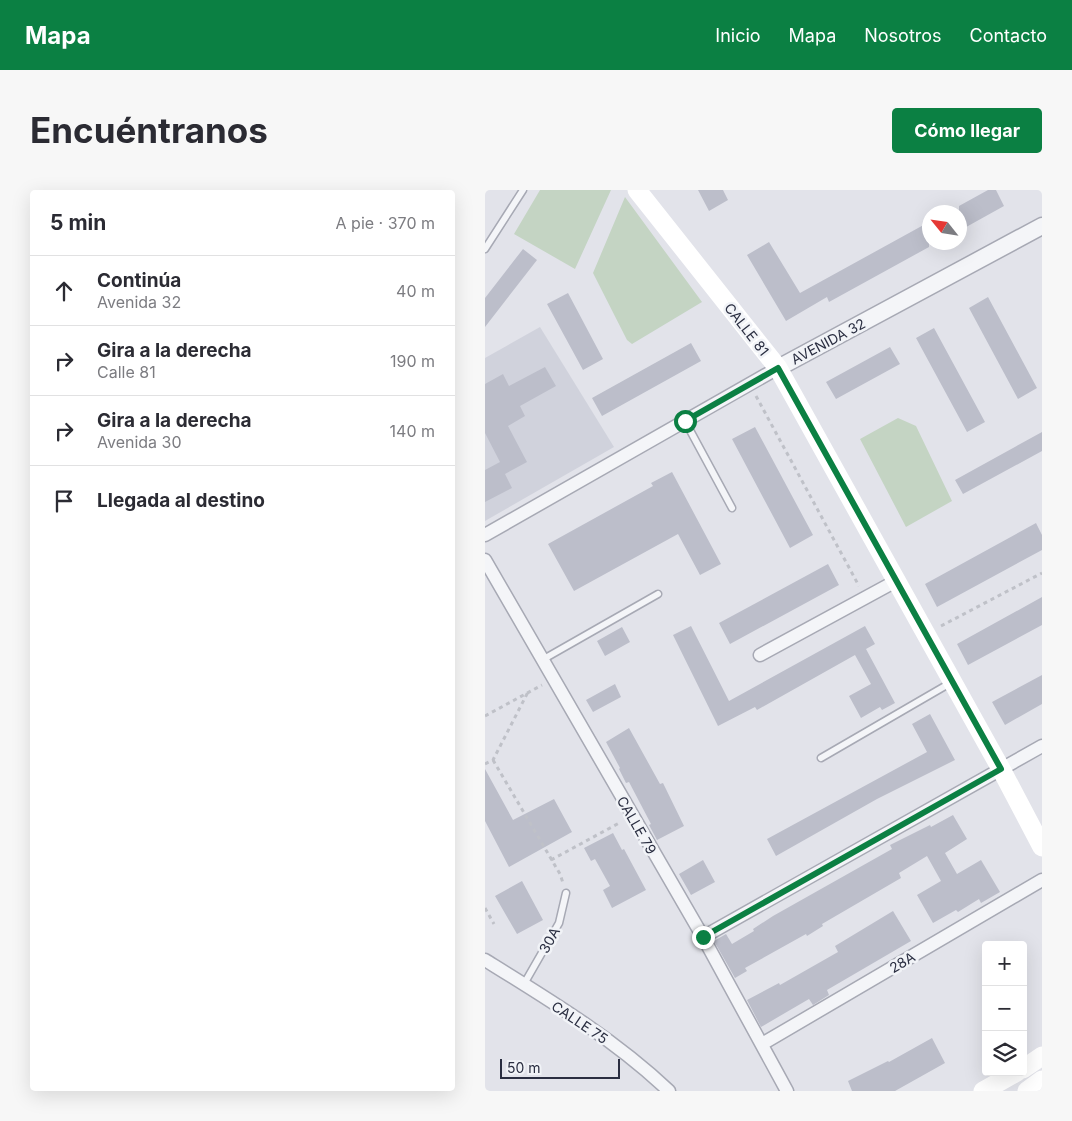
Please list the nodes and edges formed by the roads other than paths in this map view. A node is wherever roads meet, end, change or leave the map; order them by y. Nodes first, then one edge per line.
1 (523, 190) edge
2 (637, 190) edge
3 (1042, 226) edge
4 (485, 249) edge
5 (778, 368) junction
6 (685, 421) junction
7 (732, 508) dead end
8 (485, 535) edge
9 (485, 560) edge
10 (896, 581) junction
11 (658, 594) dead end
12 (760, 655) dead end
13 (542, 660) junction
14 (952, 682) junction
15 (1042, 746) edge
16 (821, 758) dead end
17 (1001, 769) junction
18 (1042, 848) edge
19 (1042, 880) edge
20 (566, 893) road end
21 (703, 937) junction
22 (485, 960) edge
23 (524, 984) junction
24 (762, 1044) junction
25 (1042, 1056) edge
26 (1027, 1065) edge
27 (1010, 1076) edge
28 (1042, 1080) edge
29 (669, 1091) edge
30 (787, 1091) edge
31 (983, 1091) edge
32 (1027, 1091) edge

1 - 4 lane
2 - 5 main road, CALLE 81
3 - 5 street, AVENIDA 32
5 - 6 street, AVENIDA 32
5 - 10 main road, CALLE 81
6 - 7 lane
6 - 8 street, AVENIDA 32
9 - 13 street, CALLE 79
10 - 12 street
10 - 14 main road, CALLE 81
11 - 13 lane
13 - 21 street, CALLE 79
14 - 16 lane
14 - 17 main road, CALLE 81
15 - 17 street
17 - 18 main road, CALLE 81
17 - 21 street
19 - 24 street, 28A
20 - 23 lane, 30A
21 - 24 street, CALLE 79
22 - 23 street, CALLE 75
23 - 29 street, CALLE 75
24 - 30 street, CALLE 79
25 - 26 main road
27 - 31 main road
28 - 32 main road

